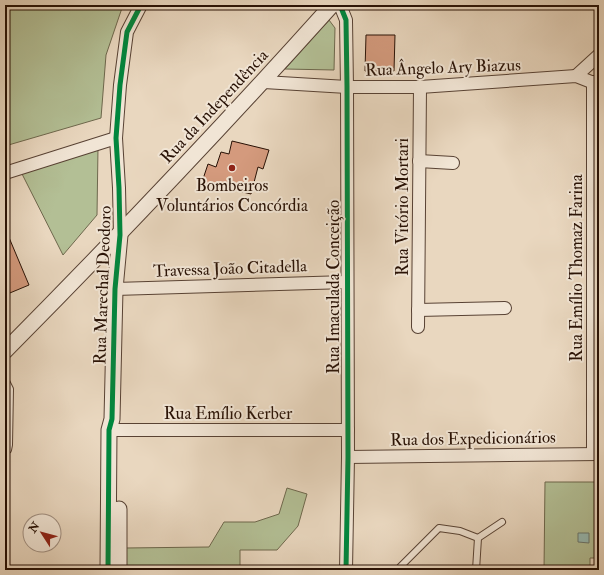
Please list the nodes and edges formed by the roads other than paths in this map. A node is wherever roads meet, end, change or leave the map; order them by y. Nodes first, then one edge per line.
1 (141, 5) edge
2 (332, 5) edge
3 (340, 5) edge
4 (599, 55) edge
5 (576, 76) junction
6 (264, 82) junction
7 (596, 83) edge
8 (346, 87) junction
9 (420, 88) junction
10 (116, 138) junction
11 (418, 161) junction
12 (453, 163) dead end
13 (5, 173) edge
14 (120, 235) junction
15 (347, 282) junction
16 (115, 289) junction
17 (596, 292) edge
18 (505, 308) dead end
19 (418, 310) junction
20 (418, 327) dead end
21 (5, 351) edge
22 (5, 379) edge
23 (113, 426) junction
24 (348, 430) junction
25 (5, 452) edge
26 (596, 454) edge
27 (348, 457) junction
28 (502, 522) dead end
29 (478, 538) junction
30 (108, 570) edge
31 (119, 570) edge
32 (346, 570) edge
33 (400, 570) edge
34 (476, 570) edge

1 - 10 street, Rua Marechal Deodoro
2 - 6 street, Rua da Independência
3 - 8 street, Rua Imaculada Conceição
4 - 5 street
5 - 7 street, Rua Ângelo Ary Biazus
5 - 9 street, Rua Ângelo Ary Biazus
6 - 8 street, Rua Ângelo Ary Biazus
6 - 14 street, Rua da Independência
7 - 17 street, Rua Emílio Thomaz Farina
8 - 9 street, Rua Ângelo Ary Biazus
8 - 15 street, Rua Imaculada Conceição
9 - 11 street, Rua Vitório Mortari
10 - 13 street
10 - 14 street, Rua Marechal Deodoro
11 - 12 street
11 - 19 street, Rua Vitório Mortari
14 - 16 street, Rua Marechal Deodoro
14 - 21 street, Rua da Independência
15 - 16 street, Travessa João Citadella
15 - 24 street, Rua Imaculada Conceição
16 - 23 street, Rua Marechal Deodoro
17 - 26 street, Rua Emílio Thomaz Farina
18 - 19 street
19 - 20 street, Rua Vitório Mortari
22 - 25 lane
23 - 24 street, Rua Emílio Kerber
23 - 30 street, Rua Marechal Deodoro
23 - 31 street, Rua Marechal Deodoro
24 - 27 street, Rua Imaculada Conceição
26 - 27 street, Rua dos Expedicionários
27 - 32 street, Rua Imaculada Conceição
28 - 29 lane
29 - 33 lane
29 - 34 lane

